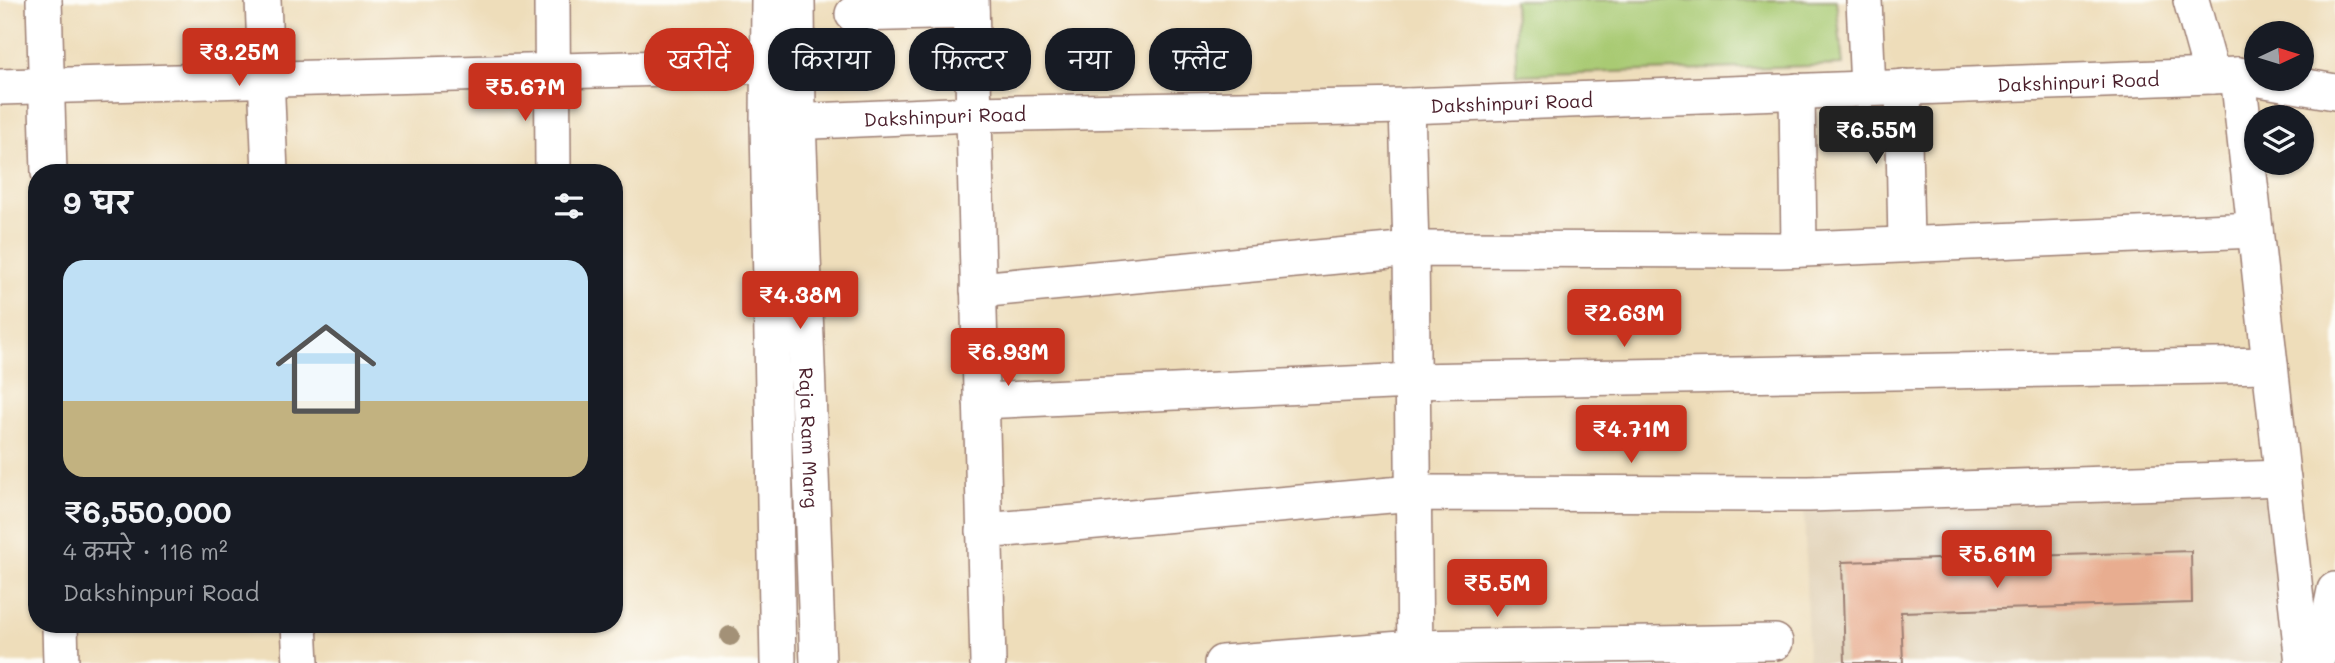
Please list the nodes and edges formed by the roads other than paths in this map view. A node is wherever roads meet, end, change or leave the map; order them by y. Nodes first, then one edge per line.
1 (44, 0) edge
2 (263, 0) edge
3 (552, 0) edge
4 (769, 0) edge
5 (797, 0) edge
6 (1864, 0) edge
7 (2191, 0) edge
8 (971, 6) edge
9 (853, 14) dead end
10 (769, 28) edge
11 (768, 65) edge
12 (553, 72) junction
13 (2242, 77) edge
14 (266, 81) junction
15 (47, 85) junction
16 (1903, 87) junction
17 (0, 88) edge
18 (1868, 89) junction
19 (776, 91) edge
20 (1797, 91) junction
21 (2335, 92) edge
22 (1407, 106) junction
23 (973, 114) junction
24 (783, 121) junction
25 (49, 164) edge
26 (270, 164) edge
27 (554, 164) edge
28 (2255, 230) junction
29 (1906, 244) junction
30 (1411, 249) junction
31 (1799, 249) junction
32 (978, 290) junction
33 (2270, 365) junction
34 (1412, 382) junction
35 (981, 401) junction
36 (2283, 478) junction
37 (1413, 493) junction
38 (984, 531) junction
39 (2335, 590) edge
40 (60, 633) edge
41 (299, 633) edge
42 (1775, 642) dead end
43 (2319, 652) edge
44 (1414, 656) edge
45 (61, 663) edge
46 (301, 663) edge
47 (778, 663) edge
48 (818, 663) edge
49 (988, 663) edge
50 (1223, 663) edge

1 - 15 street
2 - 14 street
3 - 12 street
4 - 10 street, Raja Ram Marg
5 - 24 street, Raja Ram Marg
6 - 18 street
7 - 13 street
8 - 9 street
8 - 23 street
11 - 12 street
12 - 14 street
12 - 27 street
13 - 16 street, Dakshinpuri Road
13 - 21 street, Dakshinpuri Road
13 - 28 street
14 - 15 street
14 - 26 street
15 - 17 street
15 - 25 street
16 - 18 street, Dakshinpuri Road
16 - 29 street
18 - 20 street, Dakshinpuri Road
19 - 24 street, Raja Ram Marg
20 - 22 street, Dakshinpuri Road
20 - 31 street
22 - 23 street, Dakshinpuri Road
22 - 30 street
23 - 24 street, Dakshinpuri Road
23 - 32 street
24 - 47 street, Raja Ram Marg
24 - 48 street, Raja Ram Marg
28 - 29 street
28 - 33 street
29 - 31 street
30 - 31 street
30 - 32 street
30 - 34 street
32 - 35 street
33 - 34 street
33 - 36 street
34 - 35 street
34 - 37 street
35 - 38 street
36 - 37 street
36 - 43 street
37 - 38 street
37 - 44 street
38 - 49 street
39 - 43 street
40 - 45 street
41 - 46 street
42 - 44 street
44 - 50 street

